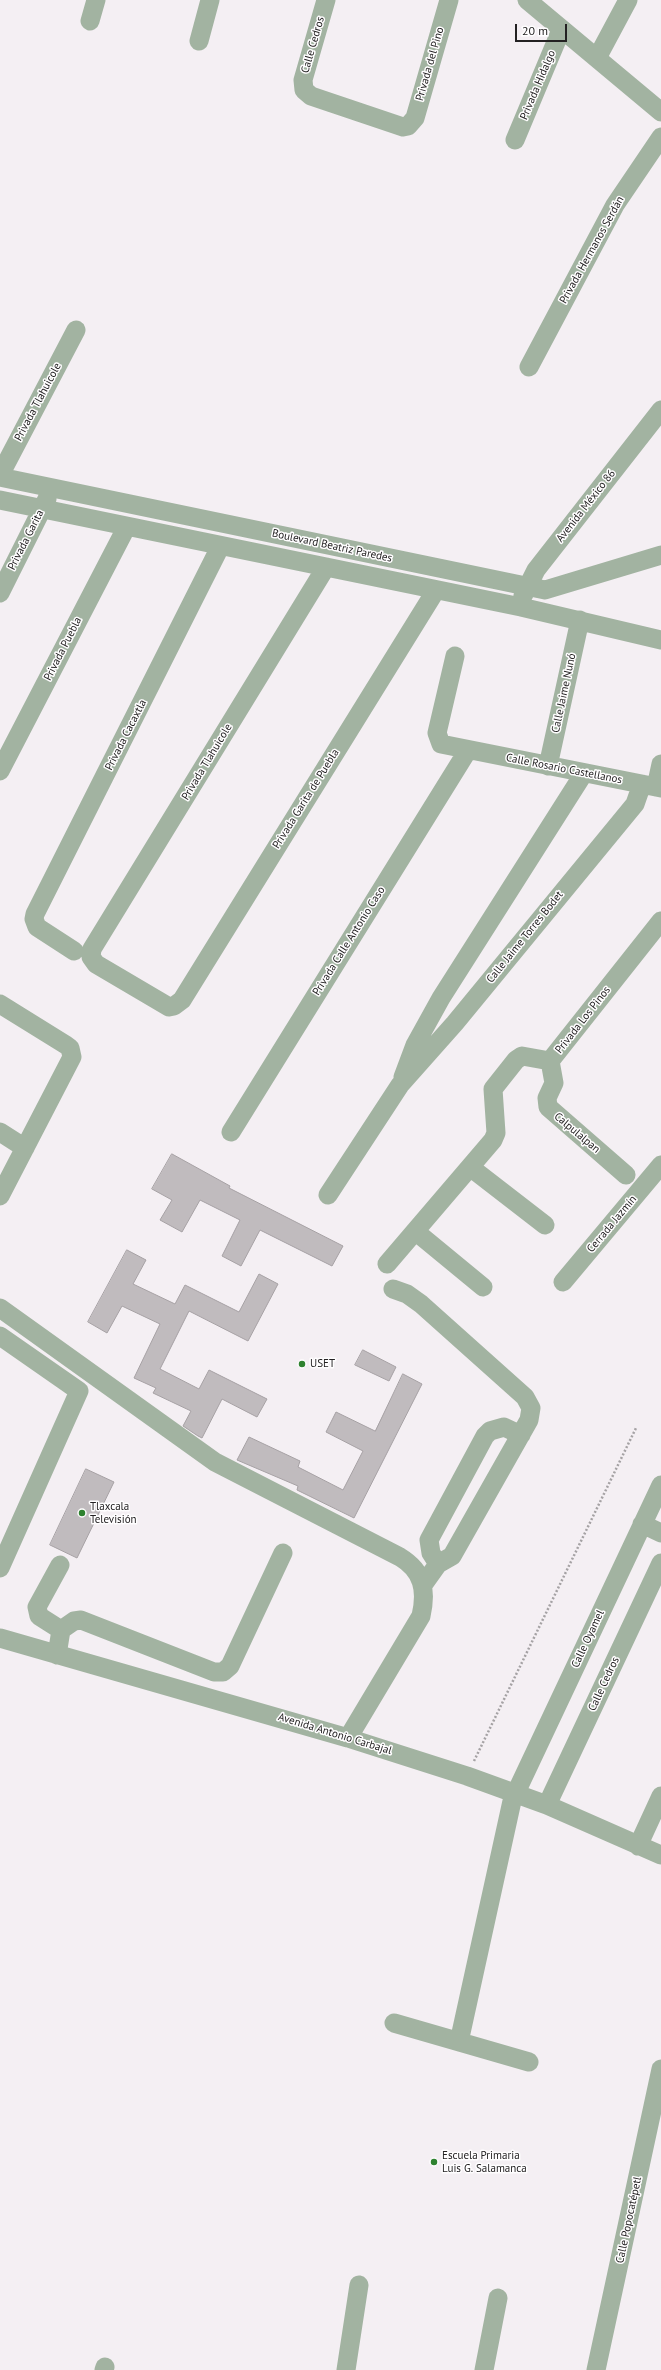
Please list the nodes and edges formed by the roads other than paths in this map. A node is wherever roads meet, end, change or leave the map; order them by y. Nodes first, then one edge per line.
1 (96, 0) edge
2 (210, 0) edge
3 (326, 0) edge
4 (449, 0) edge
5 (527, 0) edge
6 (628, 0) edge
7 (90, 21) dead end
8 (561, 30) junction
9 (199, 41) dead end
10 (597, 58) junction
11 (661, 112) edge
12 (408, 126) joint
13 (661, 137) edge
14 (514, 140) dead end
15 (76, 330) dead end
16 (529, 367) dead end
17 (661, 410) edge
18 (0, 476) edge
19 (52, 488) junction
20 (0, 500) edge
21 (42, 511) junction
22 (126, 528) junction
23 (220, 547) junction
24 (661, 555) edge
25 (326, 567) junction
26 (527, 586) junction
27 (436, 590) junction
28 (0, 593) edge
29 (521, 607) junction
30 (580, 620) junction
31 (661, 640) edge
32 (455, 656) dead end
33 (468, 750) junction
34 (661, 764) edge
35 (548, 766) junction
36 (0, 771) edge
37 (584, 773) junction
38 (653, 786) edge
39 (661, 921) edge
40 (82, 954) junction
41 (0, 1004) edge
42 (550, 1061) junction
43 (400, 1085) junction
44 (0, 1132) edge
45 (231, 1132) dead end
46 (25, 1148) junction
47 (661, 1165) edge
48 (470, 1167) junction
49 (626, 1174) dead end
50 (328, 1195) dead end
51 (0, 1196) edge
52 (545, 1225) dead end
53 (415, 1231) junction
54 (387, 1264) dead end
55 (563, 1282) dead end
56 (483, 1287) dead end
57 (393, 1289) dead end
58 (0, 1308) edge
59 (0, 1336) edge
60 (521, 1435) junction
61 (661, 1485) edge
62 (642, 1524) junction
63 (661, 1533) edge
64 (283, 1554) dead end
65 (661, 1563) edge
66 (438, 1564) junction
67 (60, 1565) dead end
68 (0, 1568) edge
69 (423, 1585) junction
70 (61, 1630) junction
71 (0, 1638) edge
72 (57, 1655) junction
73 (348, 1738) junction
74 (515, 1793) junction
75 (661, 1796) edge
76 (547, 1805) junction
77 (638, 1846) junction
78 (661, 1855) edge
79 (394, 2024) dead end
80 (459, 2042) junction
81 (529, 2062) dead end
82 (661, 2069) edge
83 (359, 2285) dead end
84 (498, 2298) dead end
85 (346, 2370) edge
86 (484, 2370) edge
87 (596, 2370) edge

1 - 7 street
2 - 9 street
3 - 12 street, Calle Cedros
4 - 12 street, Privada del Pino
5 - 8 street
6 - 10 street
8 - 10 street
8 - 14 street, Privada Hidalgo
10 - 11 street
13 - 16 street, Privada Hermanos Serdán
15 - 18 street, Privada Tlahuicole
17 - 26 street, Avenida México 86
18 - 19 street, Boulevard Beatriz Paredes
19 - 21 street, Privada Garita
19 - 26 street, Boulevard Beatriz Paredes
20 - 21 street, Boulevard Beatriz Paredes
21 - 22 street, Boulevard Beatriz Paredes
21 - 28 street, Privada Garita
22 - 23 street, Boulevard Beatriz Paredes
22 - 36 street, Privada Puebla
23 - 25 street, Boulevard Beatriz Paredes
23 - 40 street, Privada Cacaxtla
24 - 26 street, Boulevard Beatriz Paredes
25 - 27 street, Boulevard Beatriz Paredes
25 - 40 street, Privada Tlahuicole
26 - 29 street, Avenida México 86
27 - 29 street, Boulevard Beatriz Paredes
27 - 40 street, Privada Garita de Puebla
29 - 30 street, Boulevard Beatriz Paredes
30 - 31 street, Boulevard Beatriz Paredes
30 - 35 street, Calle Jaime Nunó
32 - 33 street, Calle Rosario Castellanos
33 - 35 street, Calle Rosario Castellanos
33 - 45 street, Privada Calle Antonio Caso
34 - 38 street, Calle Jaime Torres Bodet
35 - 37 street, Calle Rosario Castellanos
37 - 38 street, Calle Rosario Castellanos
37 - 43 street, Calle Jaime Torres Bodet
38 - 43 street, Calle Jaime Torres Bodet
39 - 42 street, Privada Los Pinos
41 - 46 street
42 - 48 street, Privada Los Pinos
42 - 49 street, Calpulalpan
43 - 50 street, Calle Jaime Torres Bodet
44 - 46 street
46 - 51 street
47 - 55 street, Cerrada Jazmín
48 - 52 street
48 - 53 street, Privada Los Pinos
53 - 54 street, Privada Los Pinos
53 - 56 street
57 - 60 street
58 - 69 street
59 - 68 street
60 - 66 street
60 - 66 street
61 - 62 street, Calle Oyamel
62 - 63 street
62 - 74 street, Calle Oyamel
64 - 70 street
65 - 76 street, Calle Cedros
66 - 69 street
67 - 70 street
69 - 73 street
70 - 72 street
71 - 72 street, Avenida Antonio Carbajal
72 - 73 street, Avenida Antonio Carbajal
73 - 74 street, Avenida Antonio Carbajal
74 - 76 street, Avenida Antonio Carbajal
74 - 80 street, Calle Oyamel
75 - 77 street
76 - 77 street, Avenida Antonio Carbajal
77 - 78 street, Avenida Antonio Carbajal
79 - 80 street
80 - 81 street
82 - 87 street, Calle Popocatépetl
83 - 85 street
84 - 86 street

